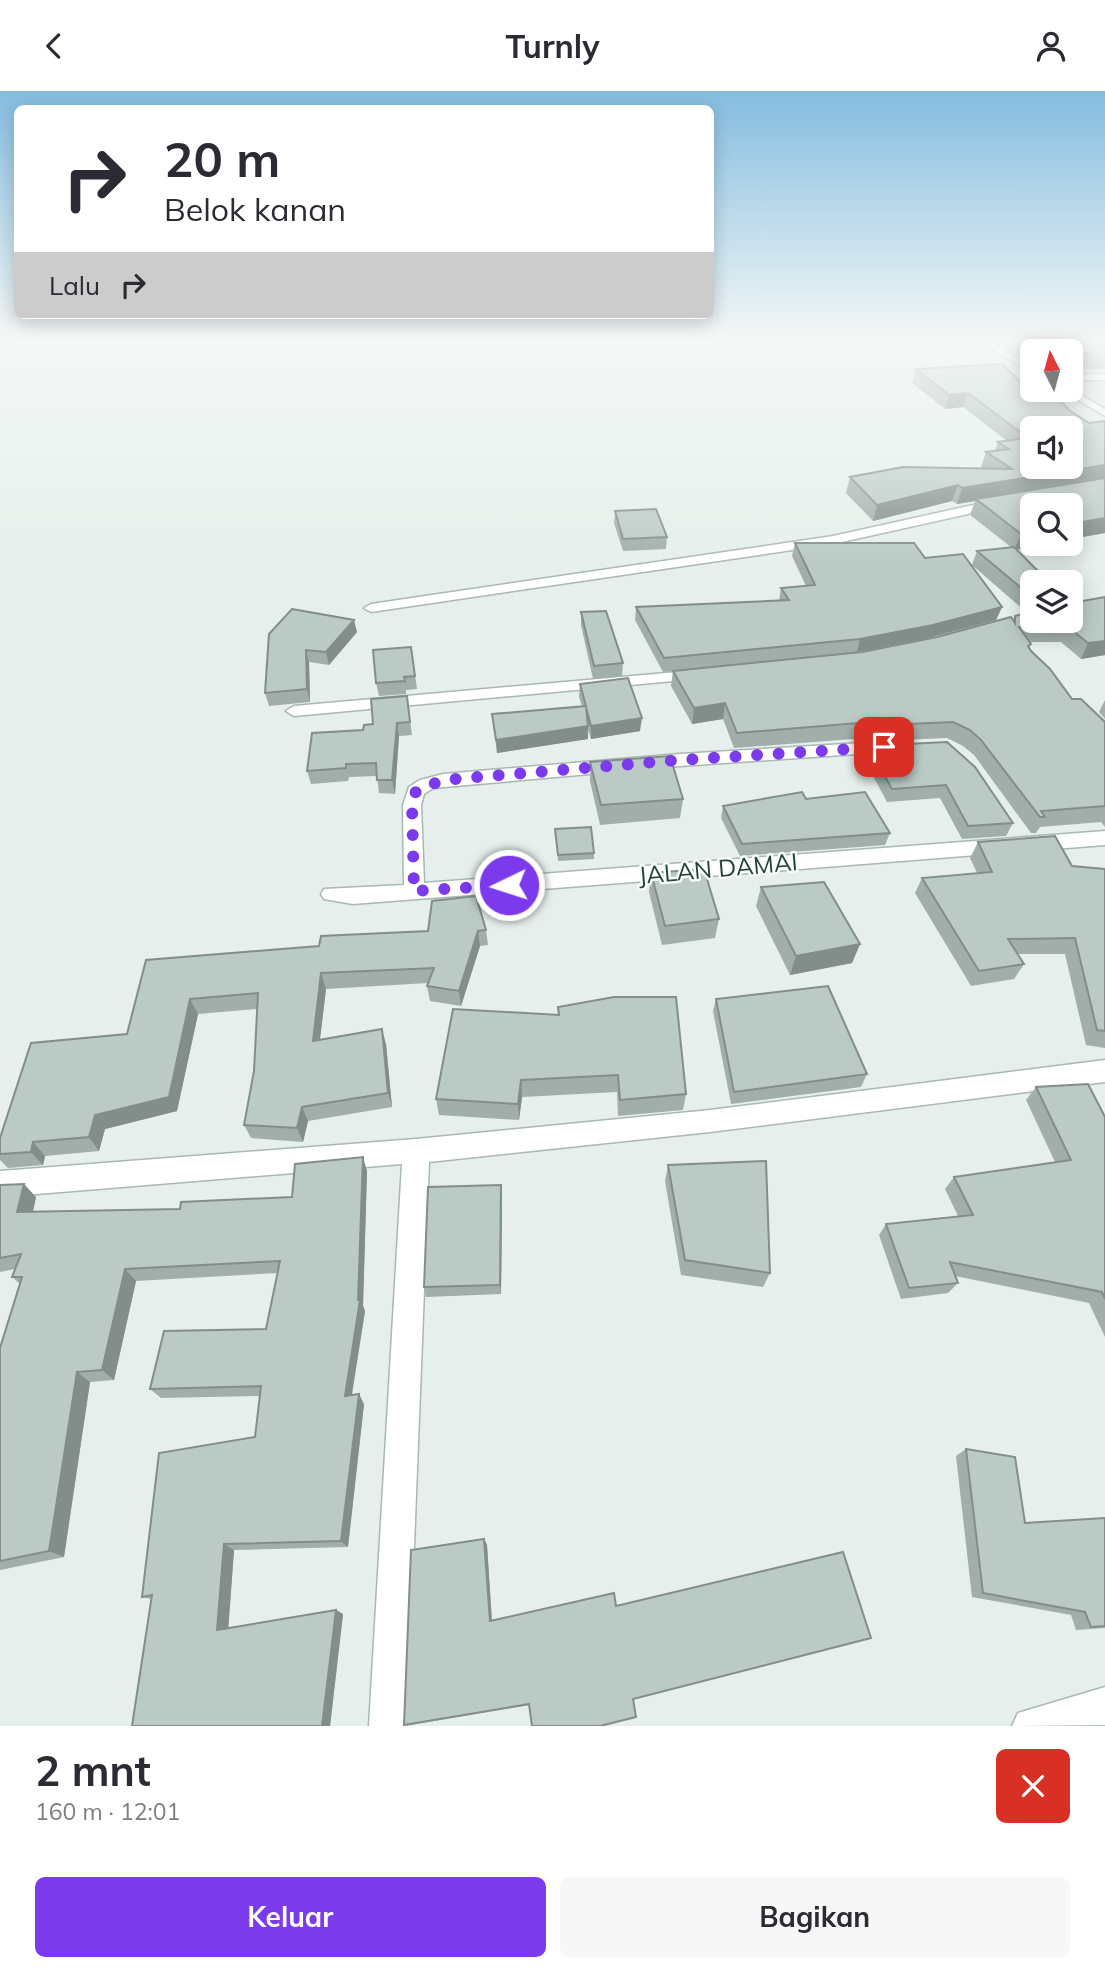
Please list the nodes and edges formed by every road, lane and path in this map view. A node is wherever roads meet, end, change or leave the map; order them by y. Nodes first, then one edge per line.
1 (1015, 501) edge
2 (371, 608) dead end
3 (718, 673) edge
4 (294, 711) dead end
5 (909, 746) edge
6 (1010, 822) edge
7 (1105, 838) edge
8 (1024, 843) junction
9 (414, 891) junction
10 (331, 894) dead end
11 (1105, 1071) edge
12 (416, 1151) junction
13 (0, 1184) edge
14 (1105, 1706) edge
15 (388, 1726) edge
16 (1031, 1726) edge

1 - 2 street
3 - 4 street
5 - 9 street
6 - 8 street
7 - 8 street, JALAN DAMAI
8 - 9 street, JALAN DAMAI
9 - 10 street, JALAN DAMAI
11 - 12 street
12 - 13 street
12 - 15 street
14 - 16 street

